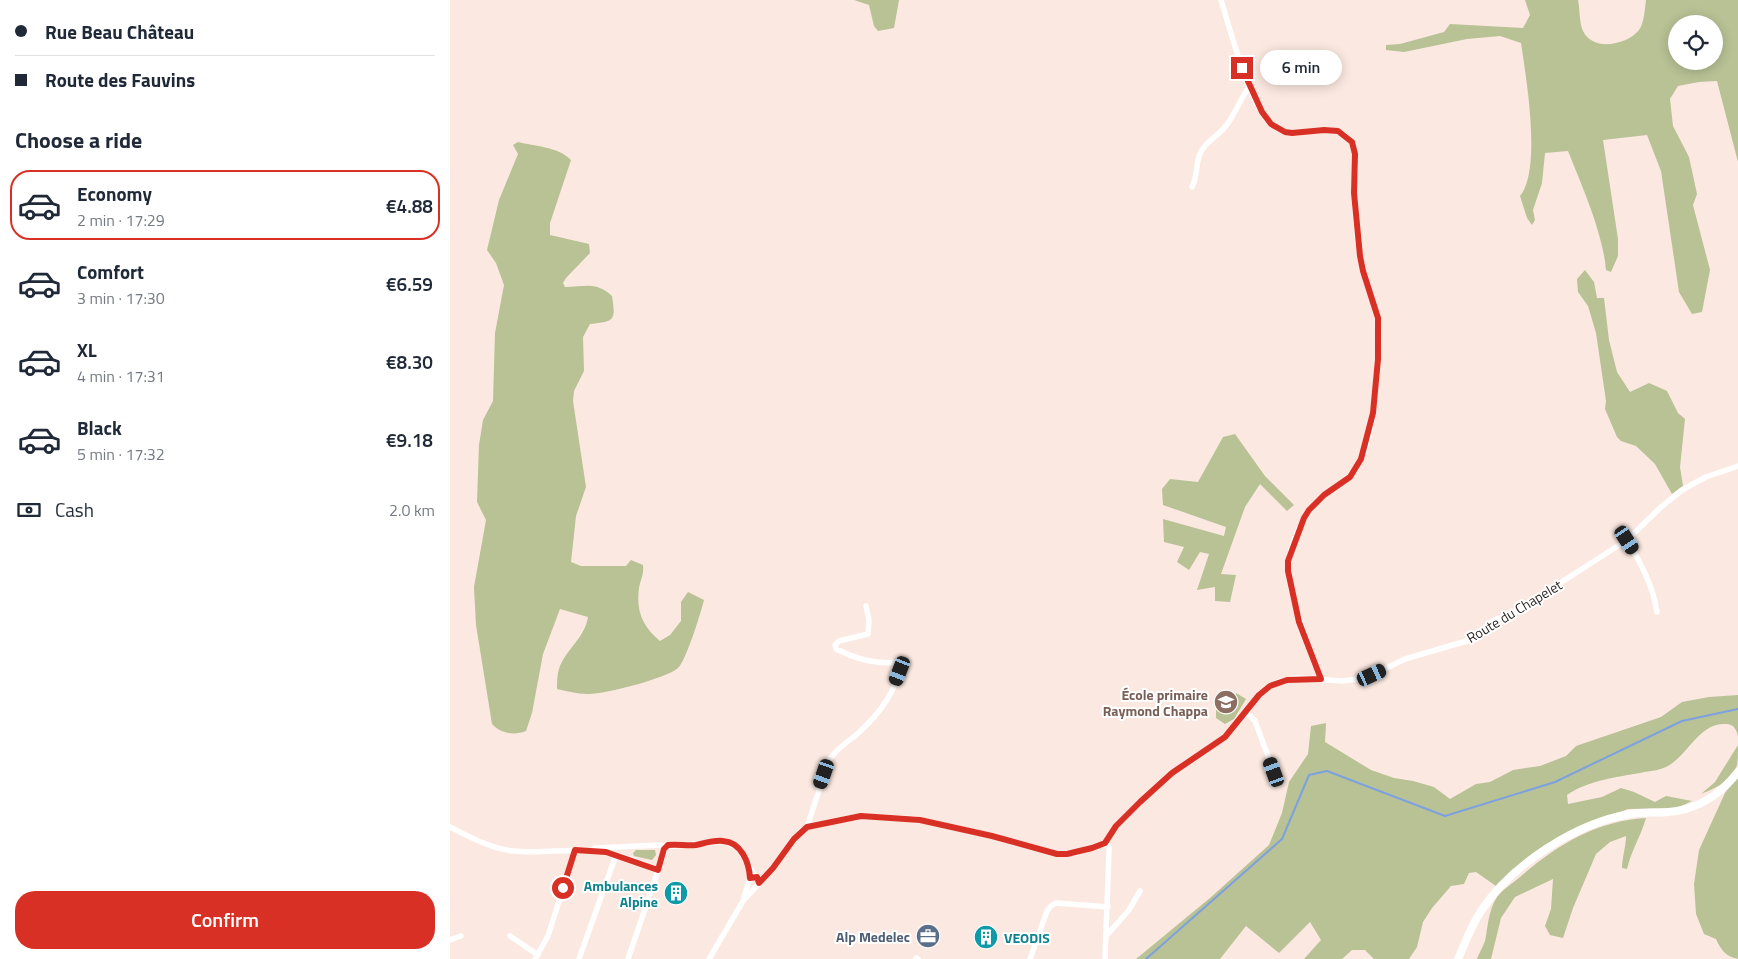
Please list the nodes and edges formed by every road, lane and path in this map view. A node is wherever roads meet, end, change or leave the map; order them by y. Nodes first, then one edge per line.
1 (1221, 0) edge
2 (1249, 87) junction
3 (1192, 187) dead end
4 (1738, 466) edge
5 (1627, 540) junction
6 (866, 606) dead end
7 (1657, 612) dead end
8 (1321, 679) junction
9 (1246, 712) junction
10 (1274, 772) dead end
11 (1738, 772) edge
12 (450, 827) edge
13 (807, 827) junction
14 (1105, 843) junction
15 (623, 846) junction
16 (666, 847) junction
17 (575, 850) junction
18 (618, 856) junction
19 (658, 870) junction
20 (754, 880) junction
21 (1140, 891) dead end
22 (1108, 907) junction
23 (1107, 935) junction
24 (461, 936) dead end
25 (510, 936) dead end
26 (450, 940) edge
27 (537, 957) edge
28 (579, 959) edge
29 (628, 959) edge
30 (710, 959) edge
31 (1030, 959) edge
32 (1105, 959) edge
33 (1458, 959) edge

1 - 2 street
2 - 3 street
2 - 8 street
4 - 5 street, Route du Chapelet
5 - 7 street
5 - 8 street, Route du Chapelet
6 - 13 street
8 - 9 street, Route du Chapelet
9 - 10 street
9 - 14 street, Route du Chapelet
11 - 33 street
12 - 17 street
13 - 14 street
13 - 20 street
14 - 22 street
15 - 16 street
15 - 17 street
15 - 18 street
16 - 19 street
16 - 20 street
17 - 18 street
17 - 27 street
18 - 19 street
18 - 28 street
19 - 29 street
20 - 30 street
21 - 23 street
22 - 23 street
22 - 31 street
23 - 32 street
24 - 26 street
25 - 27 street

